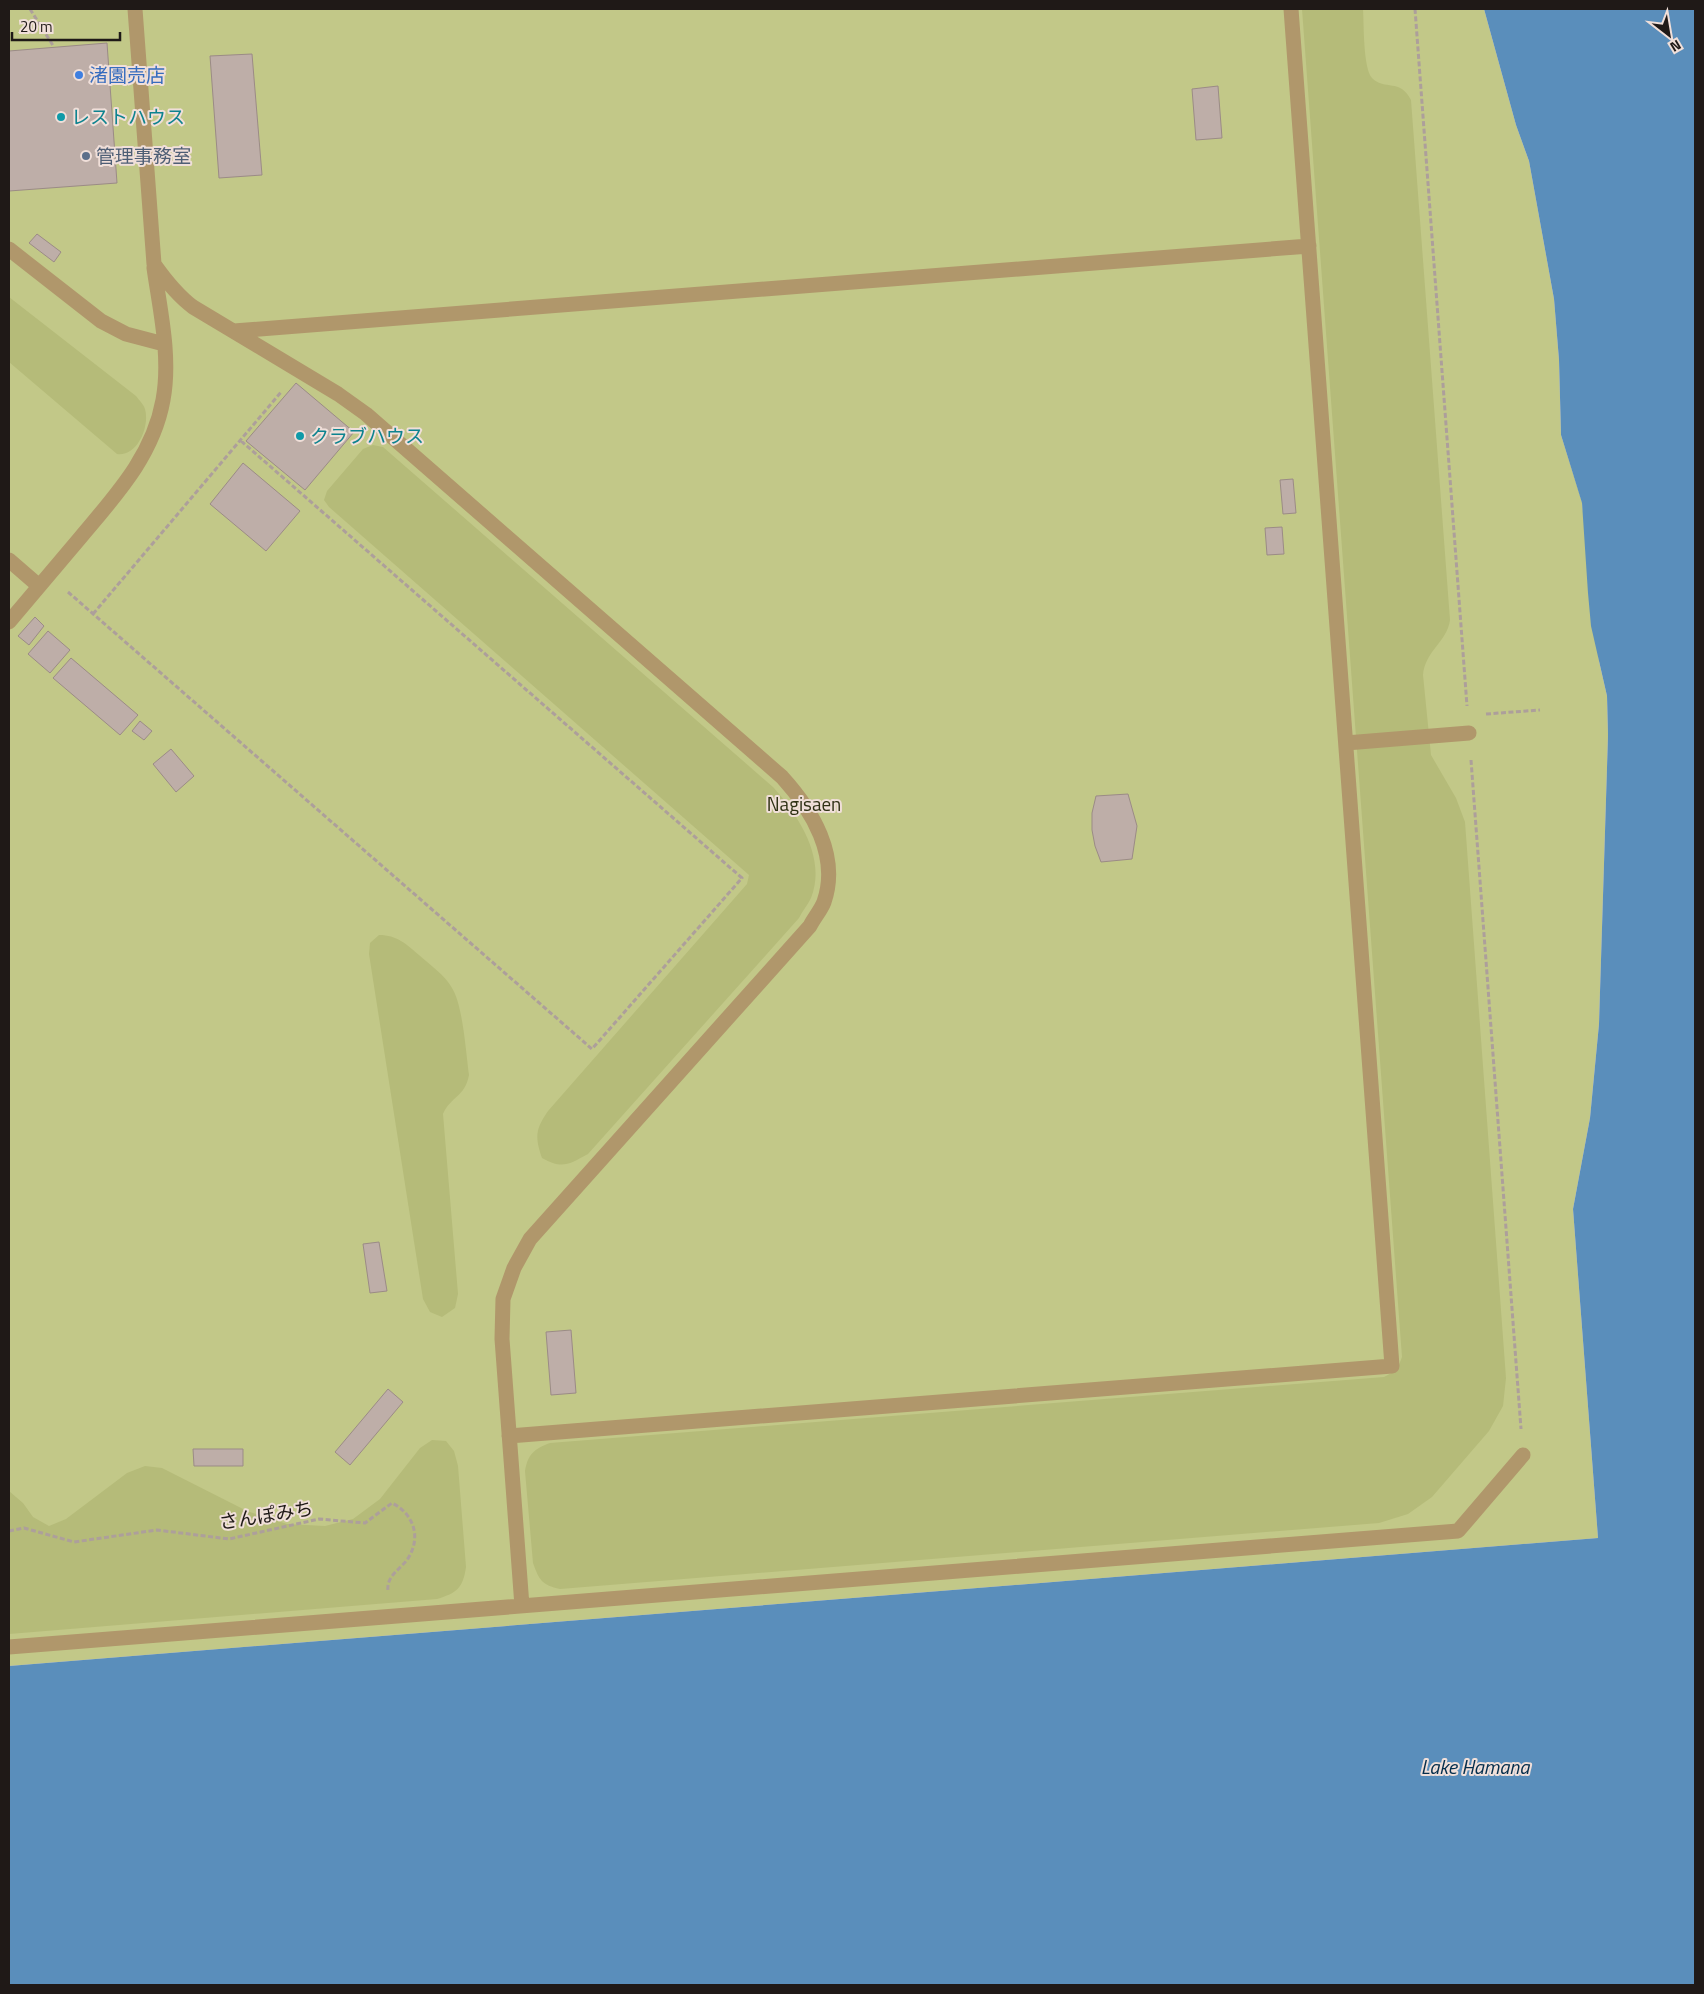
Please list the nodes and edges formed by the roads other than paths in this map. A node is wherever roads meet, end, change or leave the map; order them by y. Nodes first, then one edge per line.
1 (135, 9) edge
2 (1291, 9) edge
3 (1309, 246) junction
4 (9, 249) edge
5 (154, 264) junction
6 (234, 331) junction
7 (164, 344) junction
8 (9, 560) edge
9 (44, 580) junction
10 (9, 622) edge
11 (1469, 733) dead end
12 (1346, 743) junction
13 (509, 1436) junction
14 (1522, 1455) dead end
15 (522, 1606) junction
16 (9, 1647) edge

1 - 5 lane
2 - 3 lane
3 - 6 lane
3 - 12 lane
4 - 7 lane
5 - 6 lane
5 - 7 lane
6 - 13 lane
7 - 9 lane
8 - 9 lane
9 - 10 lane
11 - 12 lane
12 - 13 lane
13 - 15 lane
14 - 15 lane
15 - 16 lane

